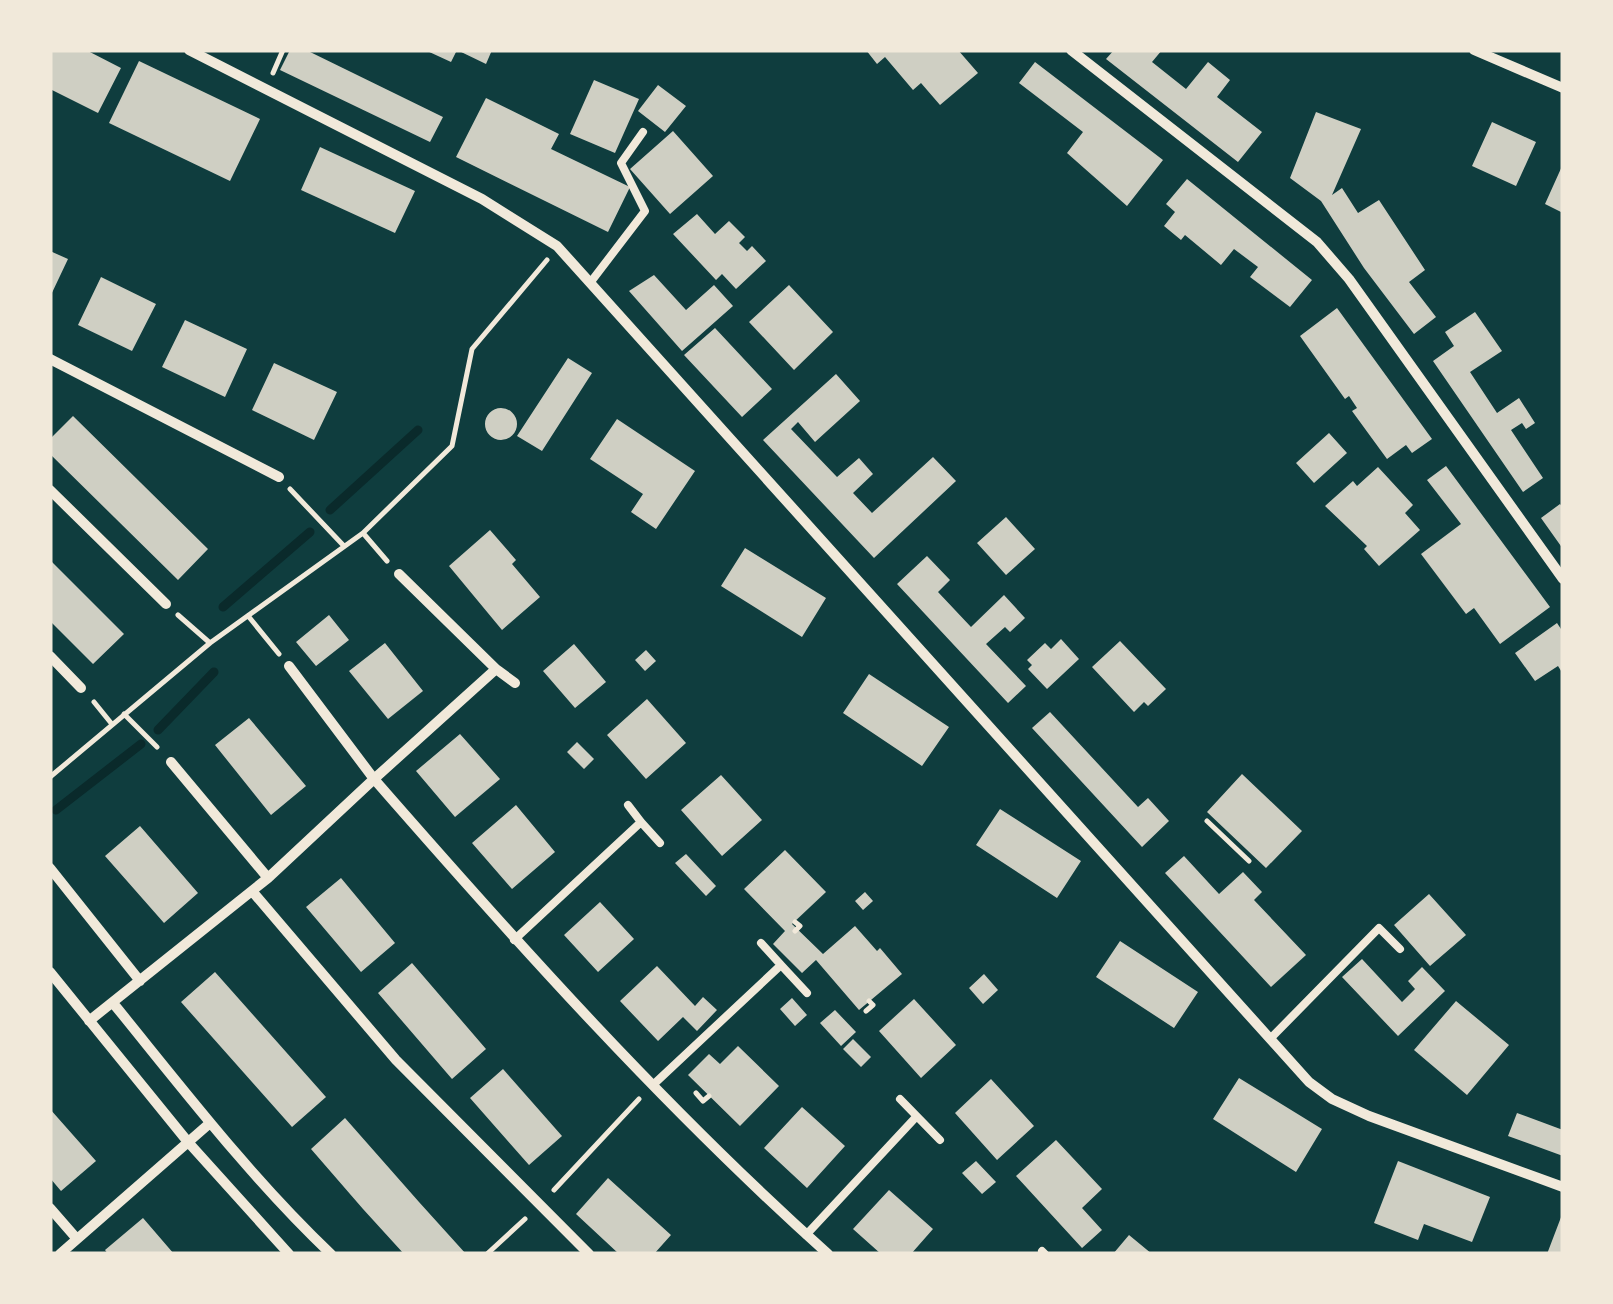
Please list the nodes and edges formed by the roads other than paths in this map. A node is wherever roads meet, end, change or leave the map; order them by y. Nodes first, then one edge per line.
1 (189, 50) edge
2 (1072, 50) edge
3 (1474, 50) edge
4 (1563, 88) edge
5 (643, 132) dead end
6 (590, 283) junction
7 (51, 360) edge
8 (279, 477) road end
9 (50, 490) edge
10 (399, 574) road end
11 (1563, 579) edge
12 (166, 604) road end
13 (50, 656) edge
14 (289, 666) road end
15 (496, 669) junction
16 (515, 683) dead end
17 (81, 688) road end
18 (171, 762) road end
19 (374, 779) junction
20 (628, 805) dead end
21 (641, 822) junction
22 (660, 843) dead end
23 (50, 869) edge
24 (268, 878) junction
25 (252, 892) junction
26 (514, 940) junction
27 (760, 943) dead end
28 (1400, 949) dead end
29 (781, 965) junction
30 (50, 972) edge
31 (140, 981) junction
32 (808, 993) dead end
33 (113, 1003) junction
34 (89, 1021) junction
35 (1270, 1038) junction
36 (654, 1084) junction
37 (900, 1100) dead end
38 (916, 1116) junction
39 (210, 1123) junction
40 (940, 1140) dead end
41 (188, 1142) junction
42 (1563, 1186) edge
43 (50, 1208) edge
44 (806, 1235) junction
45 (76, 1239) junction
46 (61, 1254) edge
47 (289, 1254) edge
48 (331, 1254) edge
49 (589, 1254) edge
50 (828, 1254) edge

1 - 6 street
2 - 11 street
3 - 4 street
5 - 6 lane
6 - 35 street
7 - 8 street
9 - 12 street
10 - 15 street
13 - 17 street
14 - 19 street
15 - 16 street
15 - 19 street
18 - 24 street
19 - 24 street
19 - 26 street
20 - 21 lane
21 - 22 lane
21 - 26 lane
23 - 31 street
24 - 25 street
25 - 31 street
25 - 49 street
26 - 36 street
27 - 29 lane
28 - 35 lane
29 - 32 lane
29 - 36 lane
30 - 34 street
31 - 33 street
33 - 34 street
33 - 39 street
34 - 41 street
35 - 42 street
36 - 44 street
37 - 38 lane
38 - 40 lane
38 - 44 lane
39 - 41 street
39 - 48 street
41 - 45 street
41 - 47 street
43 - 45 street
44 - 50 street
45 - 46 street

